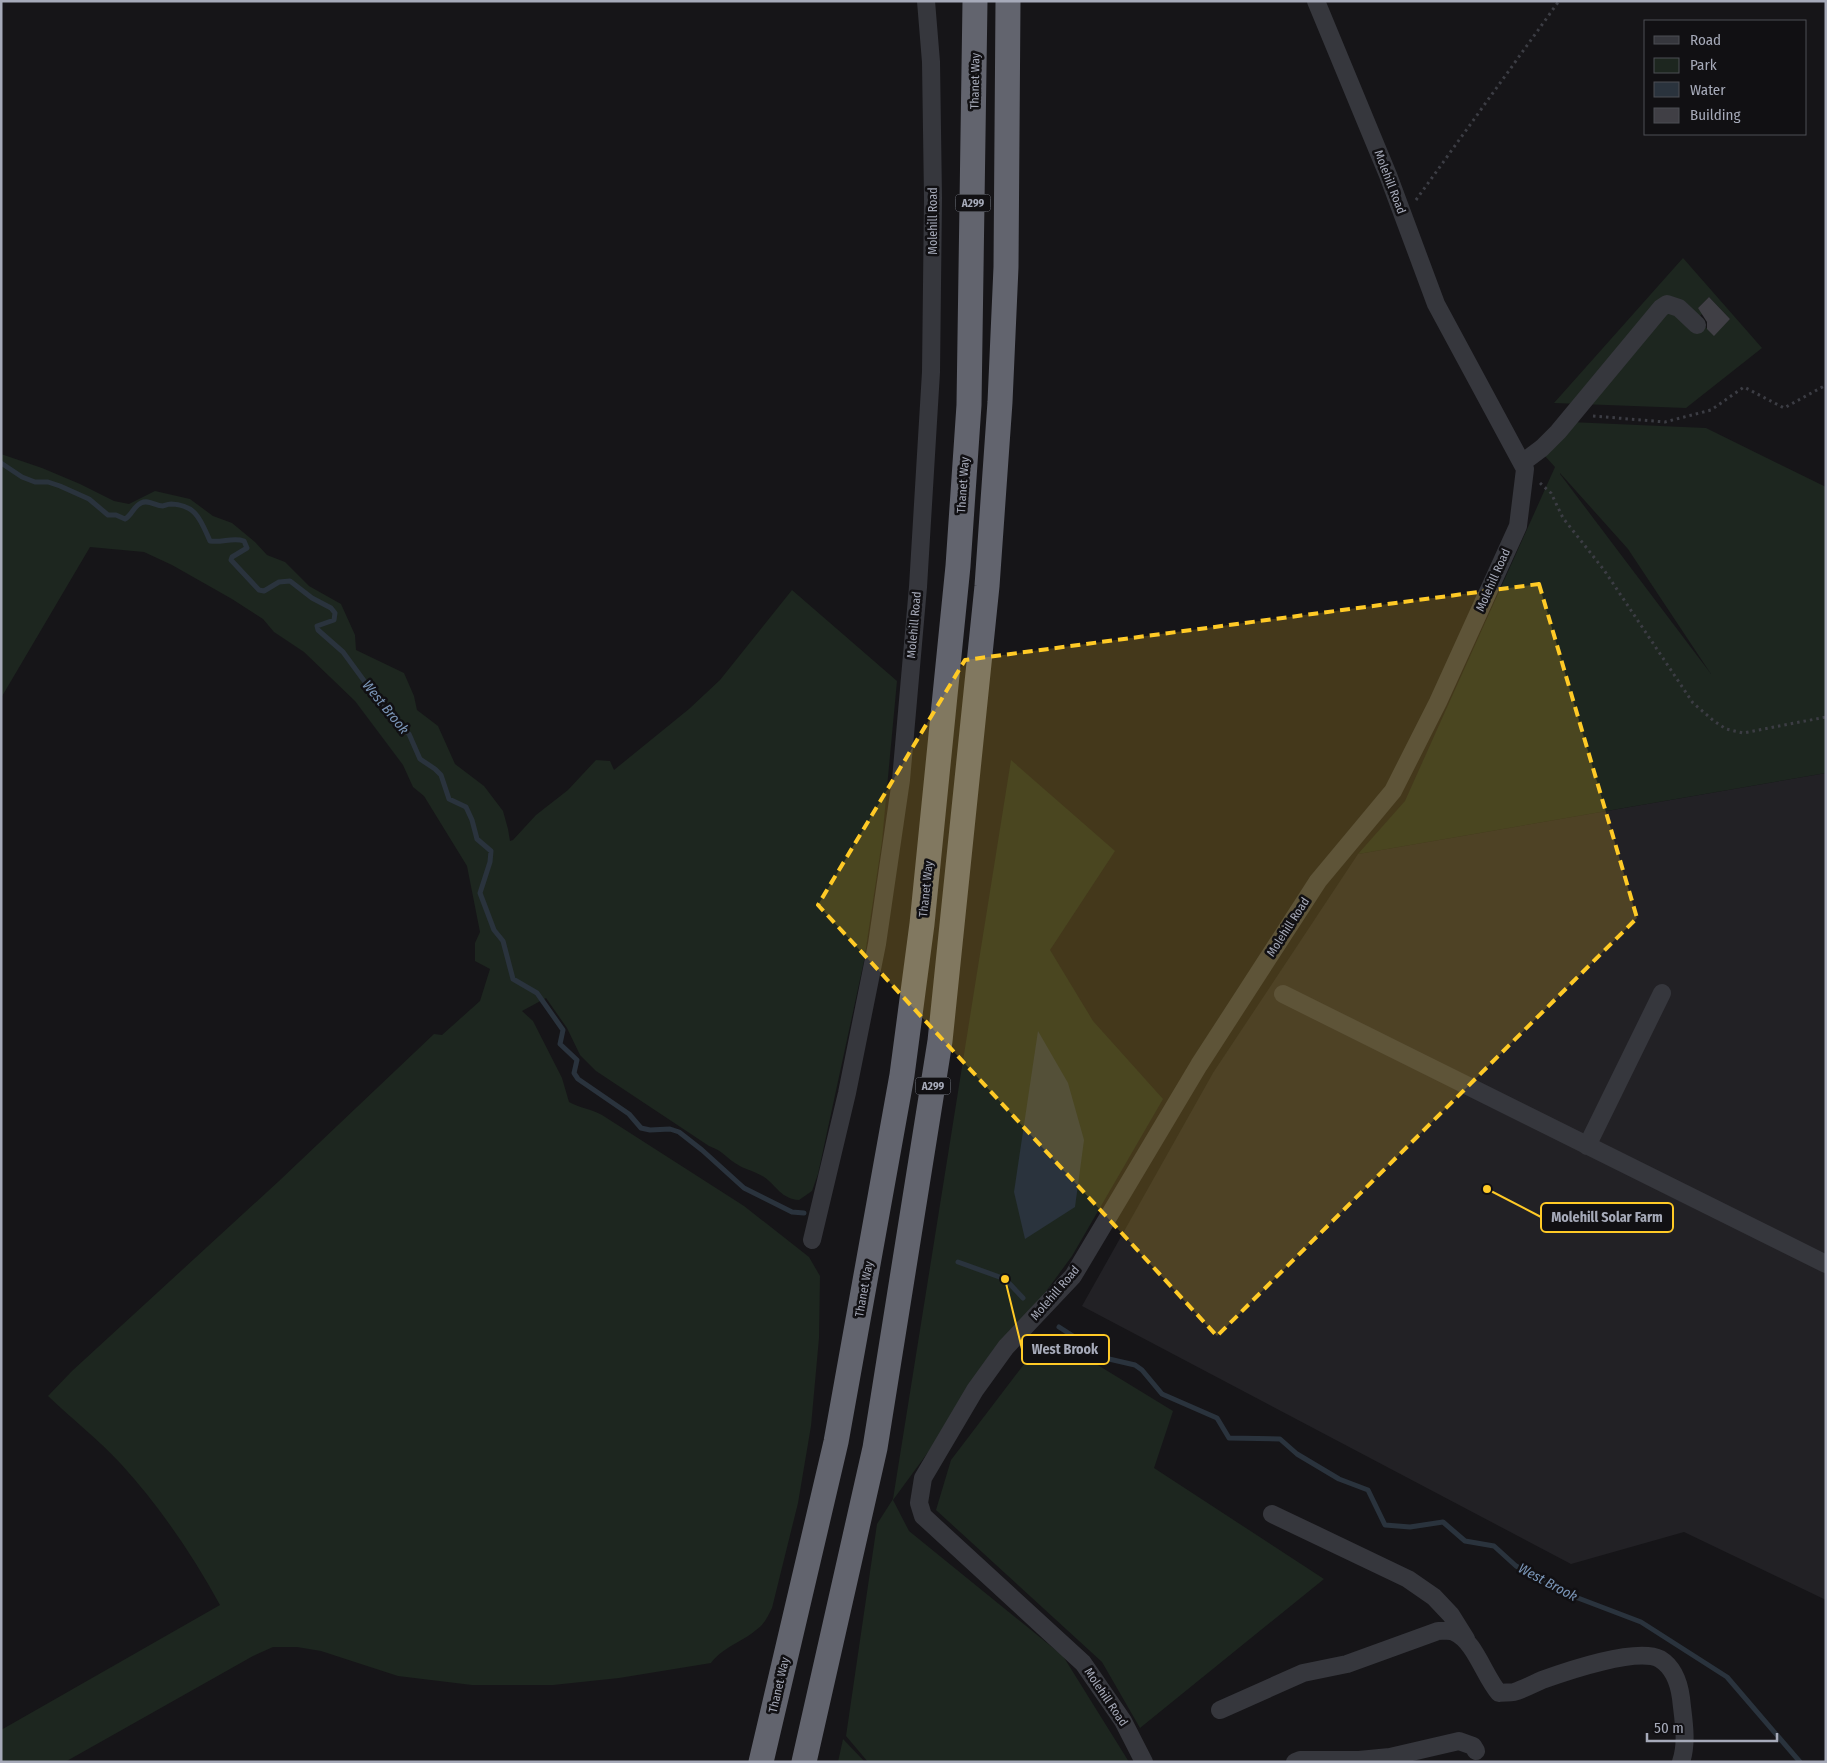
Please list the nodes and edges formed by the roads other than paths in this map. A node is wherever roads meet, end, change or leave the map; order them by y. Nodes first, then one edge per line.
1 (926, 1) edge
2 (975, 1) edge
3 (1008, 1) edge
4 (1316, 1) edge
5 (1697, 325) dead end
6 (1524, 466) junction
7 (1662, 993) dead end
8 (1283, 994) dead end
9 (1587, 1146) junction
10 (812, 1240) dead end
11 (1826, 1264) edge
12 (1272, 1514) dead end
13 (1467, 1641) junction
14 (1220, 1710) dead end
15 (1476, 1751) dead end
16 (761, 1762) edge
17 (804, 1762) edge
18 (1144, 1762) edge
19 (1296, 1762) edge
20 (1682, 1762) edge

1 - 10 street, Molehill Road
2 - 16 highway, Thanet Way / A299
3 - 17 highway, A299
4 - 6 street, Molehill Road
5 - 6 street
6 - 18 street, Molehill Road
7 - 9 street
8 - 9 street
9 - 11 street
12 - 13 street
13 - 14 street
13 - 20 street
15 - 19 street

